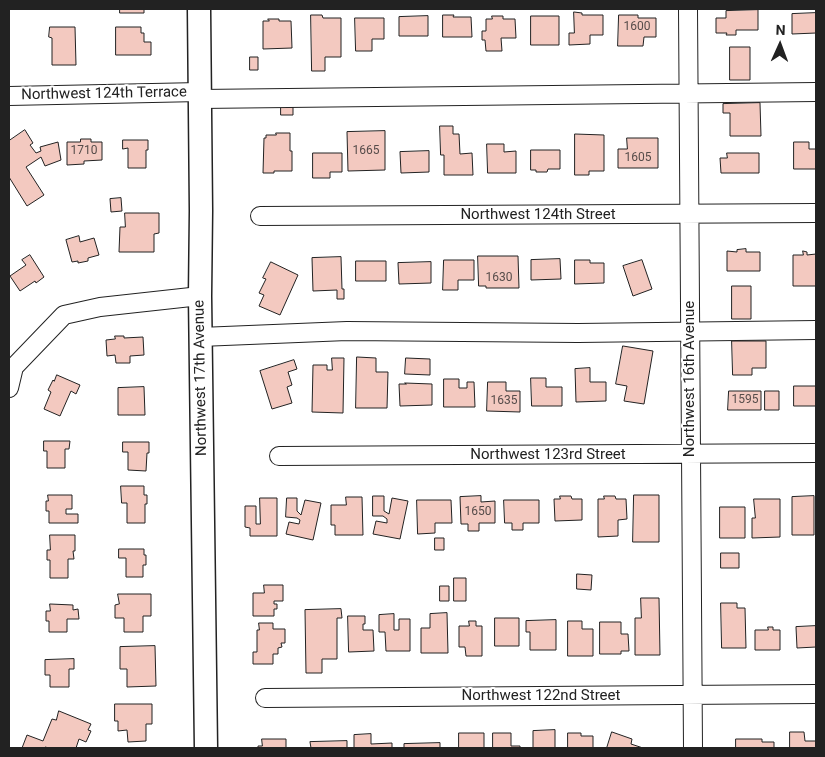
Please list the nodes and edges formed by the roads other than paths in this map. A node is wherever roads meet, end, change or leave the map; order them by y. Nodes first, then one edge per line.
1 (199, 9) edge
2 (688, 9) edge
3 (816, 92) edge
4 (688, 94) junction
5 (200, 95) junction
6 (9, 96) edge
7 (816, 213) edge
8 (689, 214) junction
9 (260, 216) dead end
10 (200, 296) junction
11 (816, 330) edge
12 (690, 331) junction
13 (200, 337) junction
14 (9, 388) edge
15 (816, 453) edge
16 (691, 454) junction
17 (279, 456) dead end
18 (816, 694) edge
19 (693, 695) junction
20 (266, 698) dead end
21 (206, 748) edge
22 (694, 748) edge

1 - 5 main road, Northwest 17th Avenue
2 - 4 street, Northwest 16th Avenue
3 - 4 street, Northwest 124th Terrace
4 - 5 street, Northwest 124th Terrace
4 - 8 street, Northwest 16th Avenue
5 - 6 street, Northwest 124th Terrace
5 - 10 main road, Northwest 17th Avenue
7 - 8 street, Northwest 124th Street
8 - 9 street, Northwest 124th Street
8 - 12 street, Northwest 16th Avenue
10 - 13 main road, Northwest 17th Avenue
10 - 14 street
11 - 12 street
12 - 13 street
12 - 16 street, Northwest 16th Avenue
13 - 21 main road, Northwest 17th Avenue
15 - 16 street, Northwest 123rd Street
16 - 17 street, Northwest 123rd Street
16 - 19 street, Northwest 16th Avenue
18 - 19 street, Northwest 122nd Street
19 - 20 street, Northwest 122nd Street
19 - 22 street, Northwest 16th Avenue

